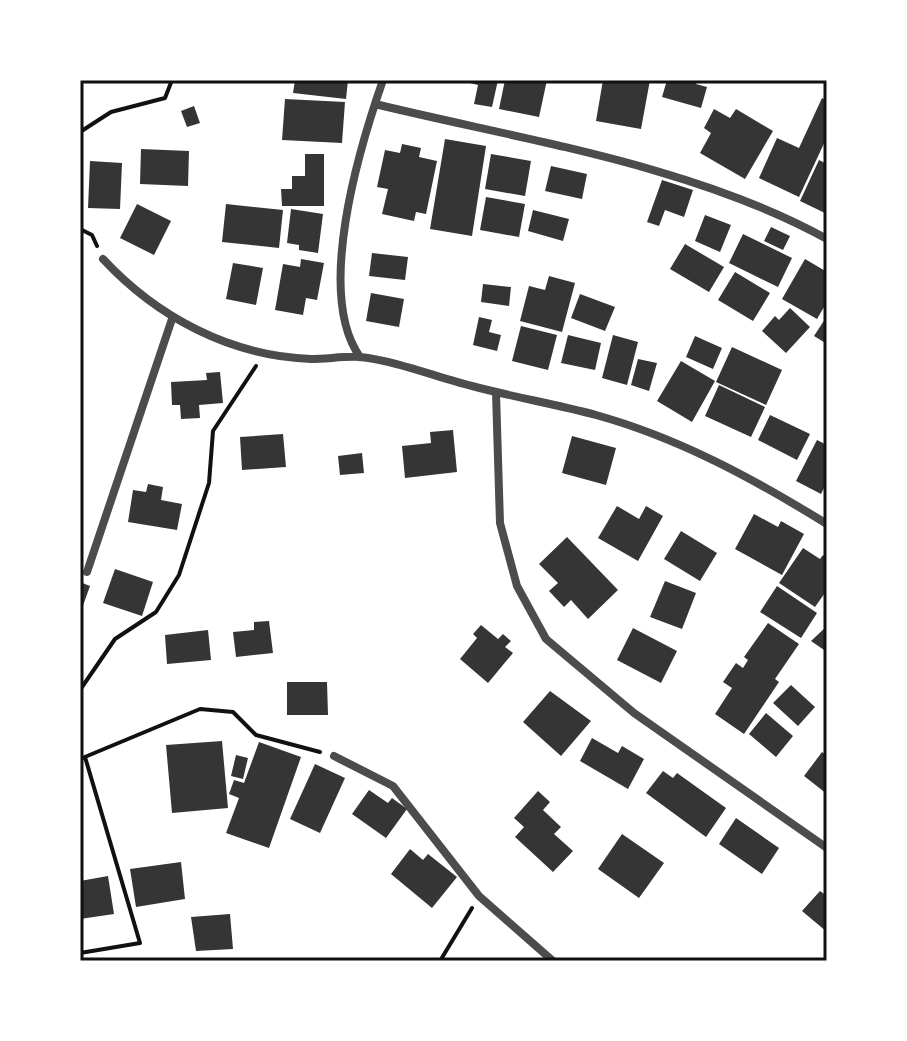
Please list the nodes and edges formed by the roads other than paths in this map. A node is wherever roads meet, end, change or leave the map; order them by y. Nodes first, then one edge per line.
1 (383, 80) edge
2 (375, 104) junction
3 (827, 239) edge
4 (103, 259) road end
5 (172, 319) junction
6 (360, 357) junction
7 (496, 393) junction
8 (827, 524) edge
9 (87, 572) dead end
10 (334, 756) road end
11 (827, 848) edge
12 (553, 961) edge

1 - 2 street
2 - 3 street
2 - 6 street
4 - 5 street
5 - 6 street
5 - 9 street
6 - 7 street
7 - 8 street
7 - 11 street
10 - 12 street

